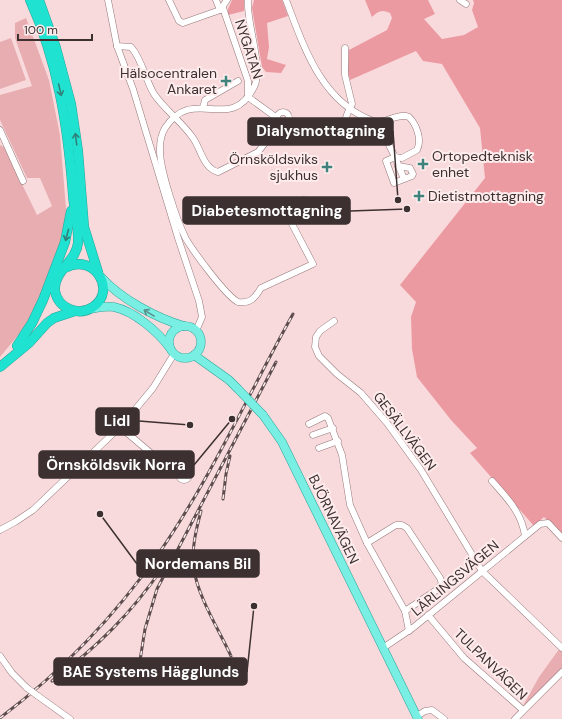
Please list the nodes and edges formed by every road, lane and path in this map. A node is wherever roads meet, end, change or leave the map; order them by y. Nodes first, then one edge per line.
1 (30, 0) edge
2 (39, 0) edge
3 (108, 0) edge
4 (169, 0) edge
5 (216, 0) edge
6 (227, 0) edge
7 (248, 0) edge
8 (286, 0) edge
9 (460, 0) edge
10 (466, 4) dead end
11 (221, 9) junction
12 (117, 46) junction
13 (345, 48) dead end
14 (238, 81) dead end
15 (248, 97) junction
16 (203, 108) junction
17 (350, 108) junction
18 (176, 117) junction
19 (378, 123) junction
20 (0, 130) edge
21 (353, 133) dead end
22 (395, 157) junction
23 (398, 166) junction
24 (404, 179) junction
25 (23, 180) dead end
26 (73, 196) junction
27 (304, 216) dead end
28 (200, 258) junction
29 (187, 263) junction
30 (65, 268) junction
31 (100, 276) junction
32 (55, 289) junction
33 (89, 309) junction
34 (75, 311) junction
35 (334, 320) dead end
36 (185, 326) junction
37 (196, 331) junction
38 (17, 346) junction
39 (172, 351) junction
40 (194, 356) junction
41 (1, 366) edge
42 (309, 424) dead end
43 (120, 427) junction
44 (332, 428) junction
45 (313, 435) dead end
46 (338, 441) junction
47 (319, 448) dead end
48 (181, 470) dead end
49 (492, 482) dead end
50 (0, 530) edge
51 (525, 536) junction
52 (562, 538) edge
53 (367, 543) junction
54 (482, 571) junction
55 (406, 611) junction
56 (428, 615) junction
57 (409, 631) junction
58 (383, 648) junction
59 (562, 648) edge
60 (0, 656) edge
61 (562, 672) edge
62 (523, 710) junction
63 (417, 718) edge
64 (70, 719) edge
65 (444, 719) edge
66 (515, 719) edge

1 -> 26 highway
31 -> 2 highway
3 - 12 street
4 - 11 street
5 - 11 street, NYGATAN
6 - 11 street
7 - 15 street
8 - 17 street
9 - 10 street
11 - 15 street, NYGATAN
12 - 18 street
12 - 29 street
13 - 17 street
14 - 16 street
15 - 16 street
15 - 18 street
16 - 18 street
17 - 19 street
17 - 21 street
18 - 28 street
19 - 22 street
19 - 22 street
20 - 25 street
22 - 23 street
22 - 24 street
23 - 24 street
23 - 24 street
26 - 30 highway
26 -> 38 highway
27 - 28 street
28 - 29 street
29 - 37 street
30 - 31 highway
30 - 32 highway
31 - 33 highway
36 -> 31 main road
32 - 34 highway
32 - 38 highway
33 - 34 highway
33 - 39 main road
34 - 41 highway
35 - 54 street, GESÄLLVÄGEN
36 - 37 main road
36 - 39 main road
37 - 40 main road
38 - 41 highway
39 - 40 main road
39 - 43 street
40 - 58 main road, BJÖRNAVÄGEN, bridge
42 - 44 street
43 - 48 street
43 - 50 street
44 - 45 street
44 - 46 street
46 - 47 street
46 - 53 street
49 - 51 street
51 - 52 street, LÄRLINGSVÄGEN
51 - 54 street, LÄRLINGSVÄGEN
53 - 55 street
53 - 55 street
54 - 56 street, LÄRLINGSVÄGEN
54 - 59 street
55 - 57 street
56 - 57 street, LÄRLINGSVÄGEN
56 - 62 street, TULPANVÄGEN
57 - 58 street, LÄRLINGSVÄGEN
58 - 63 main road, BJÖRNAVÄGEN
60 - 64 street, bridge
61 - 62 street
62 - 66 street
63 - 65 street

